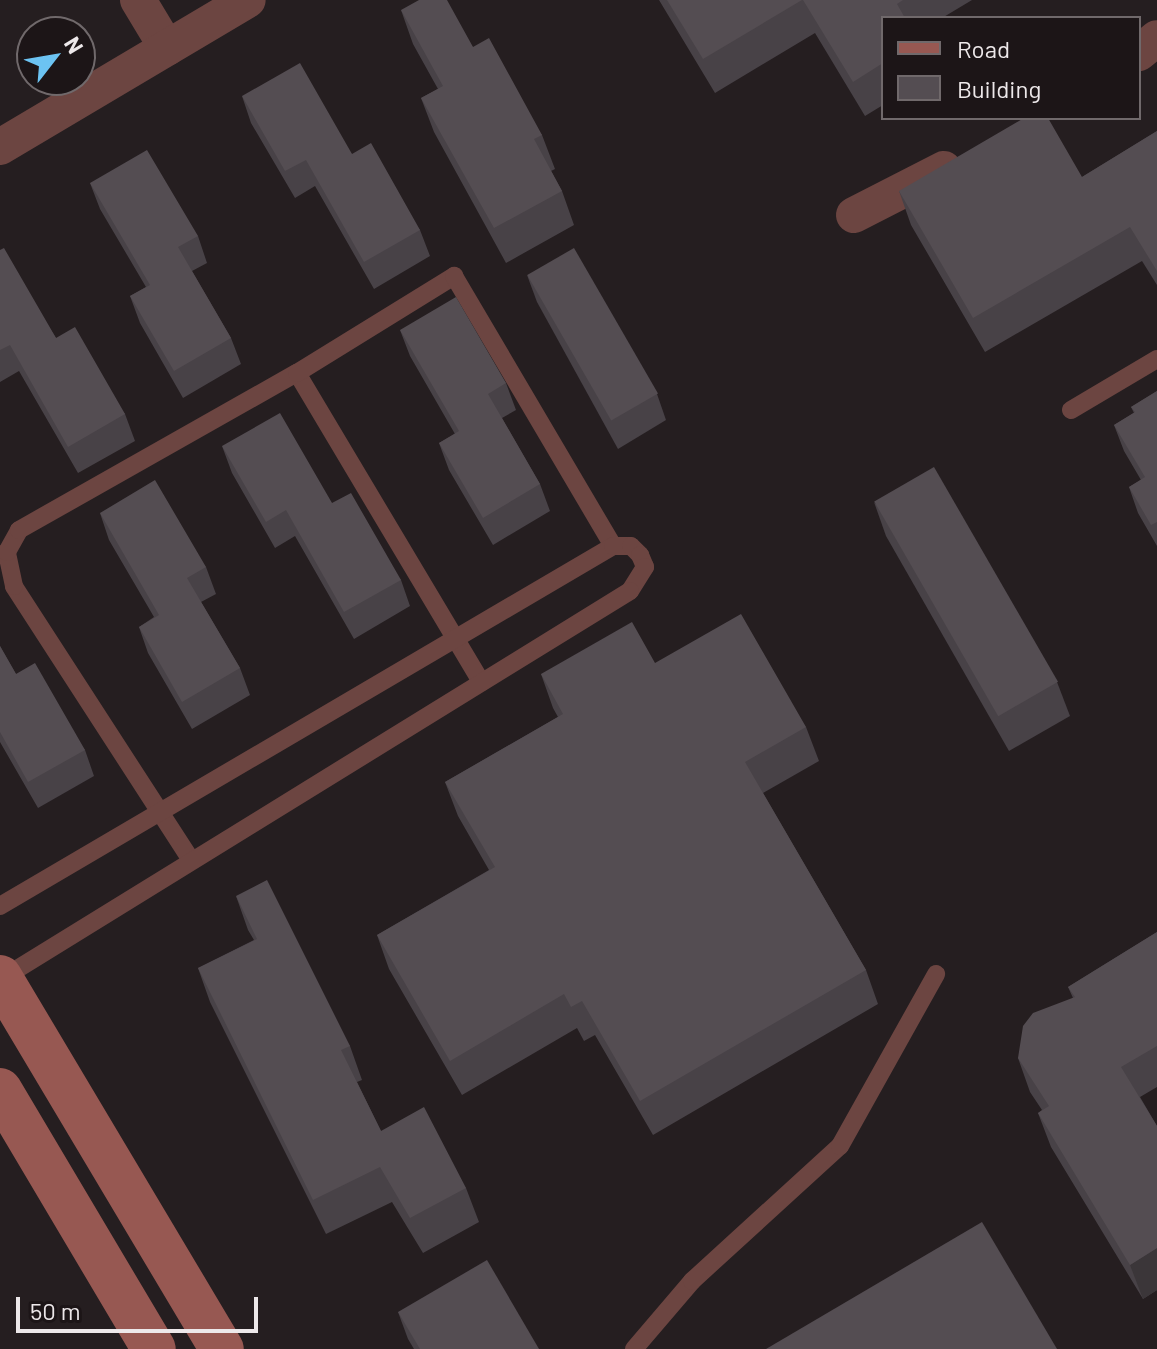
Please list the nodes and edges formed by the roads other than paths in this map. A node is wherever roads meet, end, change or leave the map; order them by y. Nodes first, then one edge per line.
1 (138, 0) edge
2 (248, 0) edge
3 (1157, 38) edge
4 (167, 48) junction
5 (1141, 51) edge
6 (0, 147) edge
7 (974, 153) edge
8 (854, 215) dead end
9 (1157, 359) edge
10 (297, 373) junction
11 (1071, 410) dead end
12 (613, 546) junction
13 (455, 638) junction
14 (481, 682) junction
15 (162, 811) junction
16 (191, 860) junction
17 (0, 906) edge
18 (936, 974) dead end
19 (0, 978) edge
20 (0, 1090) edge
21 (74, 1102) junction
22 (25, 1132) junction
23 (154, 1349) edge
24 (222, 1349) edge
25 (634, 1349) edge

1 - 4 street
2 - 4 street
3 - 5 street
4 - 6 street
7 - 8 street
9 - 11 lane
10 - 12 lane
10 - 13 lane
10 - 15 lane
12 - 13 lane
12 - 14 lane
13 - 14 lane
13 - 15 lane
14 - 16 lane
15 - 16 lane
15 - 17 lane
16 - 19 lane
18 - 25 lane
19 - 21 main road
20 - 22 main road
21 - 22 main road
21 - 24 main road
22 - 23 main road

